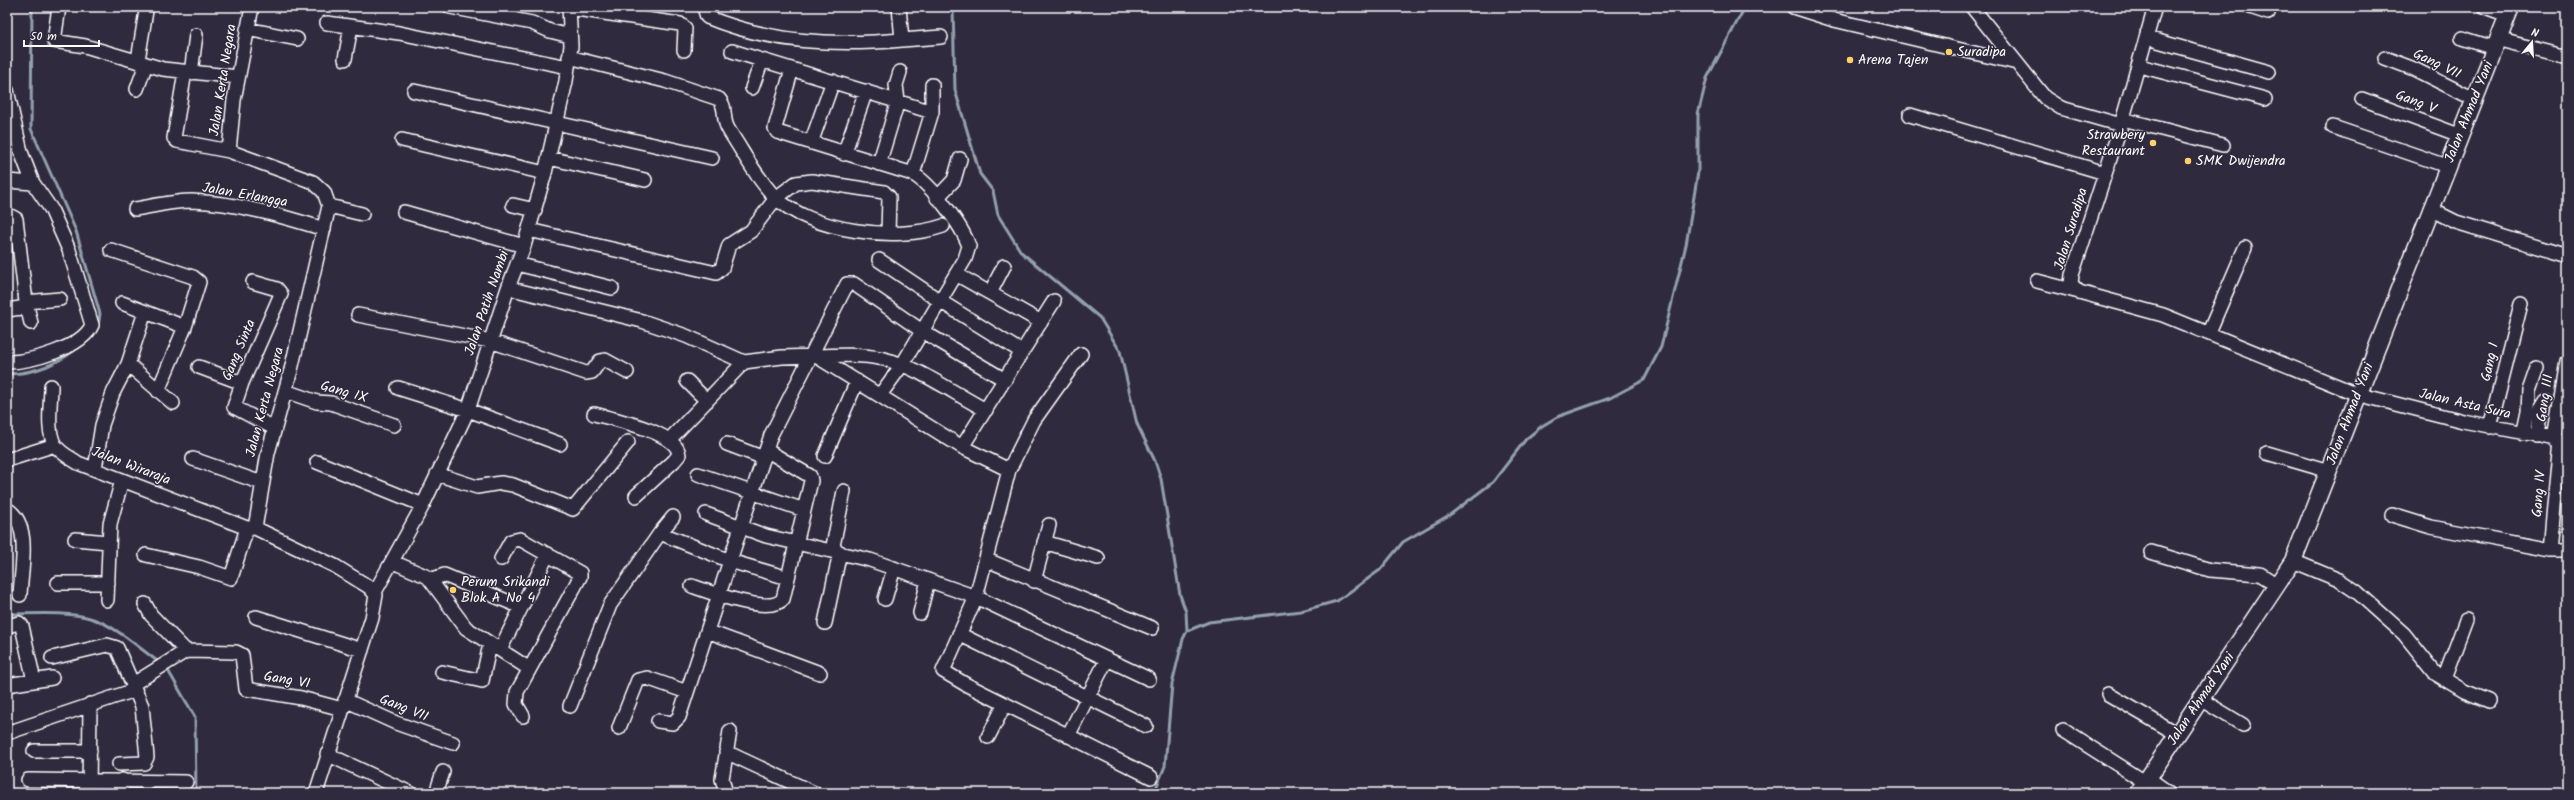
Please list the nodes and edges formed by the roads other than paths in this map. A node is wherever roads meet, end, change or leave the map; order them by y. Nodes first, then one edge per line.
1 (59, 7) edge
2 (252, 7) edge
3 (450, 7) edge
4 (569, 7) edge
5 (704, 7) edge
6 (898, 7) edge
7 (1793, 7) edge
8 (1972, 7) edge
9 (2151, 7) edge
10 (2250, 7) edge
11 (2485, 7) edge
12 (146, 11) dead end
13 (2509, 11) edge
14 (2268, 13) dead end
15 (327, 23) dead end
16 (351, 27) junction
17 (247, 29) junction
18 (196, 35) dead end
19 (570, 36) junction
20 (941, 37) dead end
21 (2147, 38) junction
22 (2462, 38) dead end
23 (296, 39) dead end
24 (902, 40) junction
25 (2496, 44) junction
26 (684, 50) dead end
27 (732, 51) dead end
28 (2567, 57) edge
29 (2385, 58) dead end
30 (345, 60) dead end
31 (762, 60) junction
32 (142, 62) junction
33 (569, 62) junction
34 (2016, 63) junction
35 (2140, 66) junction
36 (792, 69) junction
37 (188, 72) junction
38 (900, 72) dead end
39 (2269, 72) dead end
40 (238, 77) junction
41 (833, 81) junction
42 (932, 85) dead end
43 (752, 88) dead end
44 (137, 89) dead end
45 (7, 90) edge
46 (414, 91) dead end
47 (866, 91) junction
48 (2362, 98) dead end
49 (2474, 99) junction
50 (2265, 100) dead end
51 (898, 101) junction
52 (932, 112) junction
53 (1910, 115) dead end
54 (556, 121) junction
55 (2122, 122) junction
56 (11, 127) edge
57 (2333, 127) dead end
58 (2459, 135) junction
59 (402, 140) dead end
60 (811, 143) junction
61 (2224, 145) dead end
62 (229, 151) junction
63 (844, 154) junction
64 (549, 158) junction
65 (712, 158) dead end
66 (960, 159) dead end
67 (879, 164) junction
68 (2447, 166) junction
69 (546, 173) junction
70 (2105, 173) junction
71 (914, 174) junction
72 (645, 180) dead end
73 (7, 181) edge
74 (33, 183) junction
75 (776, 198) junction
76 (937, 198) junction
77 (514, 205) dead end
78 (331, 207) junction
79 (135, 209) dead end
80 (2430, 209) junction
81 (535, 210) junction
82 (404, 212) dead end
83 (7, 214) edge
84 (362, 214) dead end
85 (943, 226) dead end
86 (324, 229) junction
87 (529, 230) junction
88 (888, 233) junction
89 (524, 246) junction
90 (2245, 248) dead end
91 (112, 250) dead end
92 (2567, 256) edge
93 (880, 260) dead end
94 (517, 264) junction
95 (1004, 266) dead end
96 (956, 274) junction
97 (2037, 281) dead end
98 (252, 282) dead end
99 (508, 288) junction
100 (612, 288) dead end
101 (2079, 292) junction
102 (990, 293) junction
103 (60, 299) dead end
104 (940, 301) junction
105 (1054, 301) dead end
106 (122, 303) dead end
107 (2522, 304) dead end
108 (26, 305) junction
109 (7, 310) edge
110 (145, 312) junction
111 (358, 315) dead end
112 (1040, 322) junction
113 (31, 323) dead end
114 (185, 327) junction
115 (922, 331) junction
116 (2209, 332) junction
117 (490, 341) junction
118 (1022, 352) junction
119 (1081, 354) dead end
120 (814, 356) junction
121 (2567, 361) edge
122 (7, 362) edge
123 (744, 362) junction
124 (128, 364) junction
125 (902, 365) junction
126 (199, 368) dead end
127 (2537, 368) dead end
128 (627, 372) dead end
129 (1005, 380) junction
130 (687, 381) dead end
131 (857, 381) junction
132 (242, 383) junction
133 (51, 386) dead end
134 (398, 388) dead end
135 (158, 391) junction
136 (285, 391) junction
137 (2358, 394) junction
138 (880, 395) junction
139 (707, 401) junction
140 (2546, 402) dead end
141 (173, 403) dead end
142 (468, 410) junction
143 (986, 410) junction
144 (594, 414) dead end
145 (394, 425) dead end
146 (2490, 427) junction
147 (274, 428) junction
148 (2523, 434) junction
149 (2537, 436) junction
150 (670, 440) junction
151 (2560, 440) edge
152 (628, 442) dead end
153 (560, 444) dead end
154 (727, 444) dead end
155 (55, 445) junction
156 (962, 447) junction
157 (2267, 453) dead end
158 (765, 454) junction
159 (825, 456) dead end
160 (193, 459) dead end
161 (7, 460) edge
162 (317, 462) dead end
163 (95, 469) junction
164 (1009, 470) junction
165 (2329, 471) junction
166 (437, 474) junction
167 (698, 474) dead end
168 (122, 480) junction
169 (262, 484) junction
170 (844, 491) dead end
171 (753, 494) junction
172 (636, 496) dead end
173 (423, 505) junction
174 (7, 509) edge
175 (804, 510) junction
176 (706, 514) dead end
177 (2392, 515) dead end
178 (673, 517) dead end
179 (1049, 525) dead end
180 (251, 528) junction
181 (741, 528) junction
182 (660, 533) junction
183 (75, 539) dead end
184 (108, 542) junction
185 (1044, 542) junction
186 (796, 544) junction
187 (2550, 550) junction
188 (2567, 550) edge
189 (836, 552) junction
190 (2151, 552) dead end
191 (146, 554) dead end
192 (548, 554) junction
193 (1098, 558) dead end
194 (501, 559) dead end
195 (987, 560) junction
196 (730, 561) junction
197 (2293, 561) junction
198 (393, 562) junction
199 (894, 568) junction
200 (788, 578) junction
201 (430, 580) junction
202 (928, 580) junction
203 (1034, 581) junction
204 (58, 583) dead end
205 (108, 583) junction
206 (2277, 585) junction
207 (692, 586) dead end
208 (375, 592) junction
209 (20, 595) dead end
210 (719, 596) junction
211 (976, 597) junction
212 (885, 599) dead end
213 (107, 600) dead end
214 (145, 604) dead end
215 (514, 604) dead end
216 (920, 613) dead end
217 (256, 617) dead end
218 (2466, 620) dead end
219 (825, 623) dead end
220 (7, 626) edge
221 (1152, 628) dead end
222 (707, 631) junction
223 (959, 634) junction
224 (495, 647) junction
225 (362, 650) junction
226 (186, 651) junction
227 (52, 658) dead end
228 (1107, 659) junction
229 (528, 668) junction
230 (442, 672) dead end
231 (820, 673) dead end
232 (52, 678) dead end
233 (1149, 679) dead end
234 (2444, 679) junction
235 (34, 681) junction
236 (7, 685) edge
237 (134, 687) junction
238 (687, 692) junction
239 (2108, 694) dead end
240 (1088, 696) junction
241 (2200, 699) junction
242 (2489, 701) dead end
243 (90, 704) junction
244 (343, 704) junction
245 (1005, 704) junction
246 (570, 706) dead end
247 (523, 716) dead end
248 (658, 721) dead end
249 (2243, 725) dead end
250 (1146, 726) dead end
251 (619, 728) dead end
252 (2064, 730) dead end
253 (730, 732) dead end
254 (7, 733) edge
255 (2177, 734) junction
256 (1068, 736) junction
257 (988, 737) dead end
258 (453, 743) dead end
259 (34, 751) dead end
260 (90, 751) junction
261 (726, 752) junction
262 (327, 754) junction
263 (119, 764) dead end
264 (443, 772) dead end
265 (1151, 777) dead end
266 (28, 780) dead end
267 (186, 782) dead end
268 (2144, 784) edge
269 (89, 787) edge
270 (122, 787) edge
271 (150, 787) edge
272 (316, 793) edge
273 (410, 793) edge
274 (436, 793) edge
275 (726, 793) edge
276 (814, 793) edge
277 (2169, 793) edge

1 - 32 street
2 - 17 street, Jalan Kerta Negara
3 - 19 street
4 - 19 street, Jalan Patih Nambi
4 - 26 street
5 - 24 street
6 - 24 street
7 - 34 street
8 - 34 street
9 - 21 street, Jalan Suradipa
10 - 14 street
11 - 13 street
12 - 32 street
13 - 25 main road, Jalan Ahmad Yani
15 - 16 street
16 - 30 street
16 - 33 street
17 - 23 street
17 - 40 street, Jalan Kerta Negara
18 - 37 street
19 - 33 street, Jalan Patih Nambi
20 - 24 street
21 - 35 street, Jalan Suradipa
21 - 39 street
22 - 25 street
25 - 28 street
25 - 49 main road, Jalan Ahmad Yani
27 - 31 street
29 - 49 street, Gang VII
31 - 36 street
31 - 43 street
32 - 37 street
32 - 44 street
33 - 54 street, Jalan Patih Nambi
33 - 75 street
34 - 55 street
35 - 50 street
35 - 55 street, Jalan Suradipa
36 - 41 street
36 - 60 street
37 - 40 street
37 - 62 street
38 - 51 street
40 - 62 street, Jalan Kerta Negara
41 - 47 street
41 - 60 street
42 - 52 street
45 - 56 street
46 - 54 street
47 - 51 street
47 - 63 street
48 - 58 street, Gang V
49 - 58 main road, Jalan Ahmad Yani
51 - 52 street
51 - 67 street
52 - 71 street
53 - 70 street
54 - 64 street, Jalan Patih Nambi
54 - 65 street
55 - 61 street
55 - 70 street, Jalan Suradipa
56 - 74 street
57 - 68 street
58 - 68 main road, Jalan Ahmad Yani
59 - 69 street
60 - 63 street
62 - 78 street, Jalan Kerta Negara
63 - 67 street
64 - 69 street, Jalan Patih Nambi
64 - 72 street
66 - 76 street
67 - 71 street
68 - 80 main road, Jalan Ahmad Yani
69 - 81 street, Jalan Patih Nambi
70 - 101 street, Jalan Suradipa
71 - 76 street
73 - 74 street
74 - 122 street
75 - 87 street
75 - 88 street
75 - 88 street
76 - 96 street
77 - 81 street
78 - 84 street
78 - 86 street, Jalan Kerta Negara
79 - 86 street, Jalan Erlangga
80 - 92 street
80 - 137 main road, Jalan Ahmad Yani
81 - 87 street, Jalan Patih Nambi
82 - 89 street
83 - 108 street
85 - 88 street
86 - 136 street, Jalan Kerta Negara
87 - 89 street, Jalan Patih Nambi
89 - 94 street, Jalan Patih Nambi
90 - 116 street
91 - 114 street
93 - 104 street
94 - 99 street, Jalan Patih Nambi
94 - 100 street
95 - 102 street
96 - 102 street
96 - 104 street
97 - 101 street
98 - 132 street, Gang Sinta
99 - 117 street, Jalan Patih Nambi
99 - 123 street
101 - 116 street
102 - 112 street
103 - 108 street
104 - 115 street
104 - 118 street
105 - 112 street
106 - 110 street
107 - 146 street, Gang I
108 - 109 street
108 - 113 street
110 - 114 street
110 - 124 street
111 - 117 street
112 - 118 street
114 - 135 street
115 - 120 street
115 - 125 street
115 - 129 street
116 - 137 street
117 - 128 street
117 - 142 street, Jalan Patih Nambi
118 - 129 street
119 - 164 street
120 - 123 street
120 - 125 street
120 - 131 street
120 - 158 street
121 - 151 street, Gang III
123 - 139 street
124 - 135 street
124 - 163 street
125 - 138 street
125 - 143 street
126 - 132 street
127 - 148 street
129 - 143 street
130 - 139 street
131 - 138 street
131 - 159 street
132 - 147 street, Gang Sinta
133 - 155 street
134 - 142 street
135 - 141 street
136 - 145 street, Gang IX
136 - 147 street, Jalan Kerta Negara
137 - 146 street, Jalan Asta Sura
137 - 165 main road, Jalan Ahmad Yani
138 - 156 street
139 - 150 street
140 - 149 street
142 - 153 street
142 - 166 street, Jalan Patih Nambi
143 - 156 street
144 - 150 street
146 - 148 street, Jalan Asta Sura
147 - 169 street, Jalan Kerta Negara
148 - 149 street, Jalan Asta Sura
149 - 151 street, Jalan Asta Sura
150 - 172 street
151 - 187 street, Gang IV
152 - 166 street
154 - 158 street
155 - 161 street
155 - 163 street, Jalan Wiraraja
156 - 164 street
157 - 165 street
158 - 171 street
158 - 175 street
160 - 169 street
162 - 173 street
163 - 168 street, Jalan Wiraraja
164 - 195 street
165 - 197 main road, Jalan Ahmad Yani
166 - 173 street, Jalan Patih Nambi
167 - 171 street
168 - 180 street, Jalan Wiraraja
168 - 184 street
169 - 180 street, Jalan Kerta Negara
170 - 189 street
171 - 175 street
171 - 181 street
173 - 198 street, Jalan Patih Nambi
174 - 209 street
175 - 186 street
176 - 181 street
177 - 187 street
178 - 182 street
179 - 185 street
180 - 191 street, Jalan Kerta Negara
180 - 208 street
181 - 186 street
181 - 196 street
182 - 196 street
182 - 246 street
183 - 184 street
184 - 205 street
185 - 193 street
185 - 203 street
186 - 189 street
186 - 200 street
187 - 188 street
189 - 199 street
189 - 219 street
190 - 206 street
192 - 194 street
192 - 224 street
192 - 229 street
195 - 203 street
195 - 211 street
196 - 200 street
196 - 210 street
197 - 206 main road, Jalan Ahmad Yani
197 - 234 street
198 - 201 street
198 - 208 street, Jalan Patih Nambi
199 - 202 street
199 - 212 street
200 - 210 street
201 - 215 street
201 - 224 street
202 - 211 street
202 - 216 street
203 - 221 street
204 - 205 street
205 - 213 street
206 - 241 main road, Jalan Ahmad Yani
207 - 210 street
208 - 225 street
210 - 222 street
211 - 223 street
211 - 228 street
214 - 226 street
217 - 225 street
218 - 234 street
220 - 235 street
222 - 231 street
222 - 238 street
223 - 240 street
223 - 245 street
224 - 229 street
224 - 230 street
225 - 244 street
226 - 237 street
226 - 244 street, Gang VI
227 - 237 street
228 - 233 street
228 - 240 street
229 - 247 street
232 - 235 street
234 - 242 street
235 - 236 street
237 - 243 street
237 - 263 street
238 - 248 street
238 - 251 street
239 - 255 street
240 - 250 street
240 - 256 street
241 - 249 street
241 - 255 main road, Jalan Ahmad Yani
243 - 254 street
243 - 260 street
244 - 258 street, Gang VII
244 - 262 street
245 - 256 street
245 - 257 street
252 - 268 street
253 - 261 street
255 - 268 main road, Jalan Ahmad Yani
256 - 265 street
259 - 260 street
260 - 269 street
261 - 275 street
261 - 276 street
262 - 272 street
262 - 273 street
264 - 274 street
266 - 269 street
267 - 271 street
268 - 277 street
269 - 270 street
270 - 271 street

